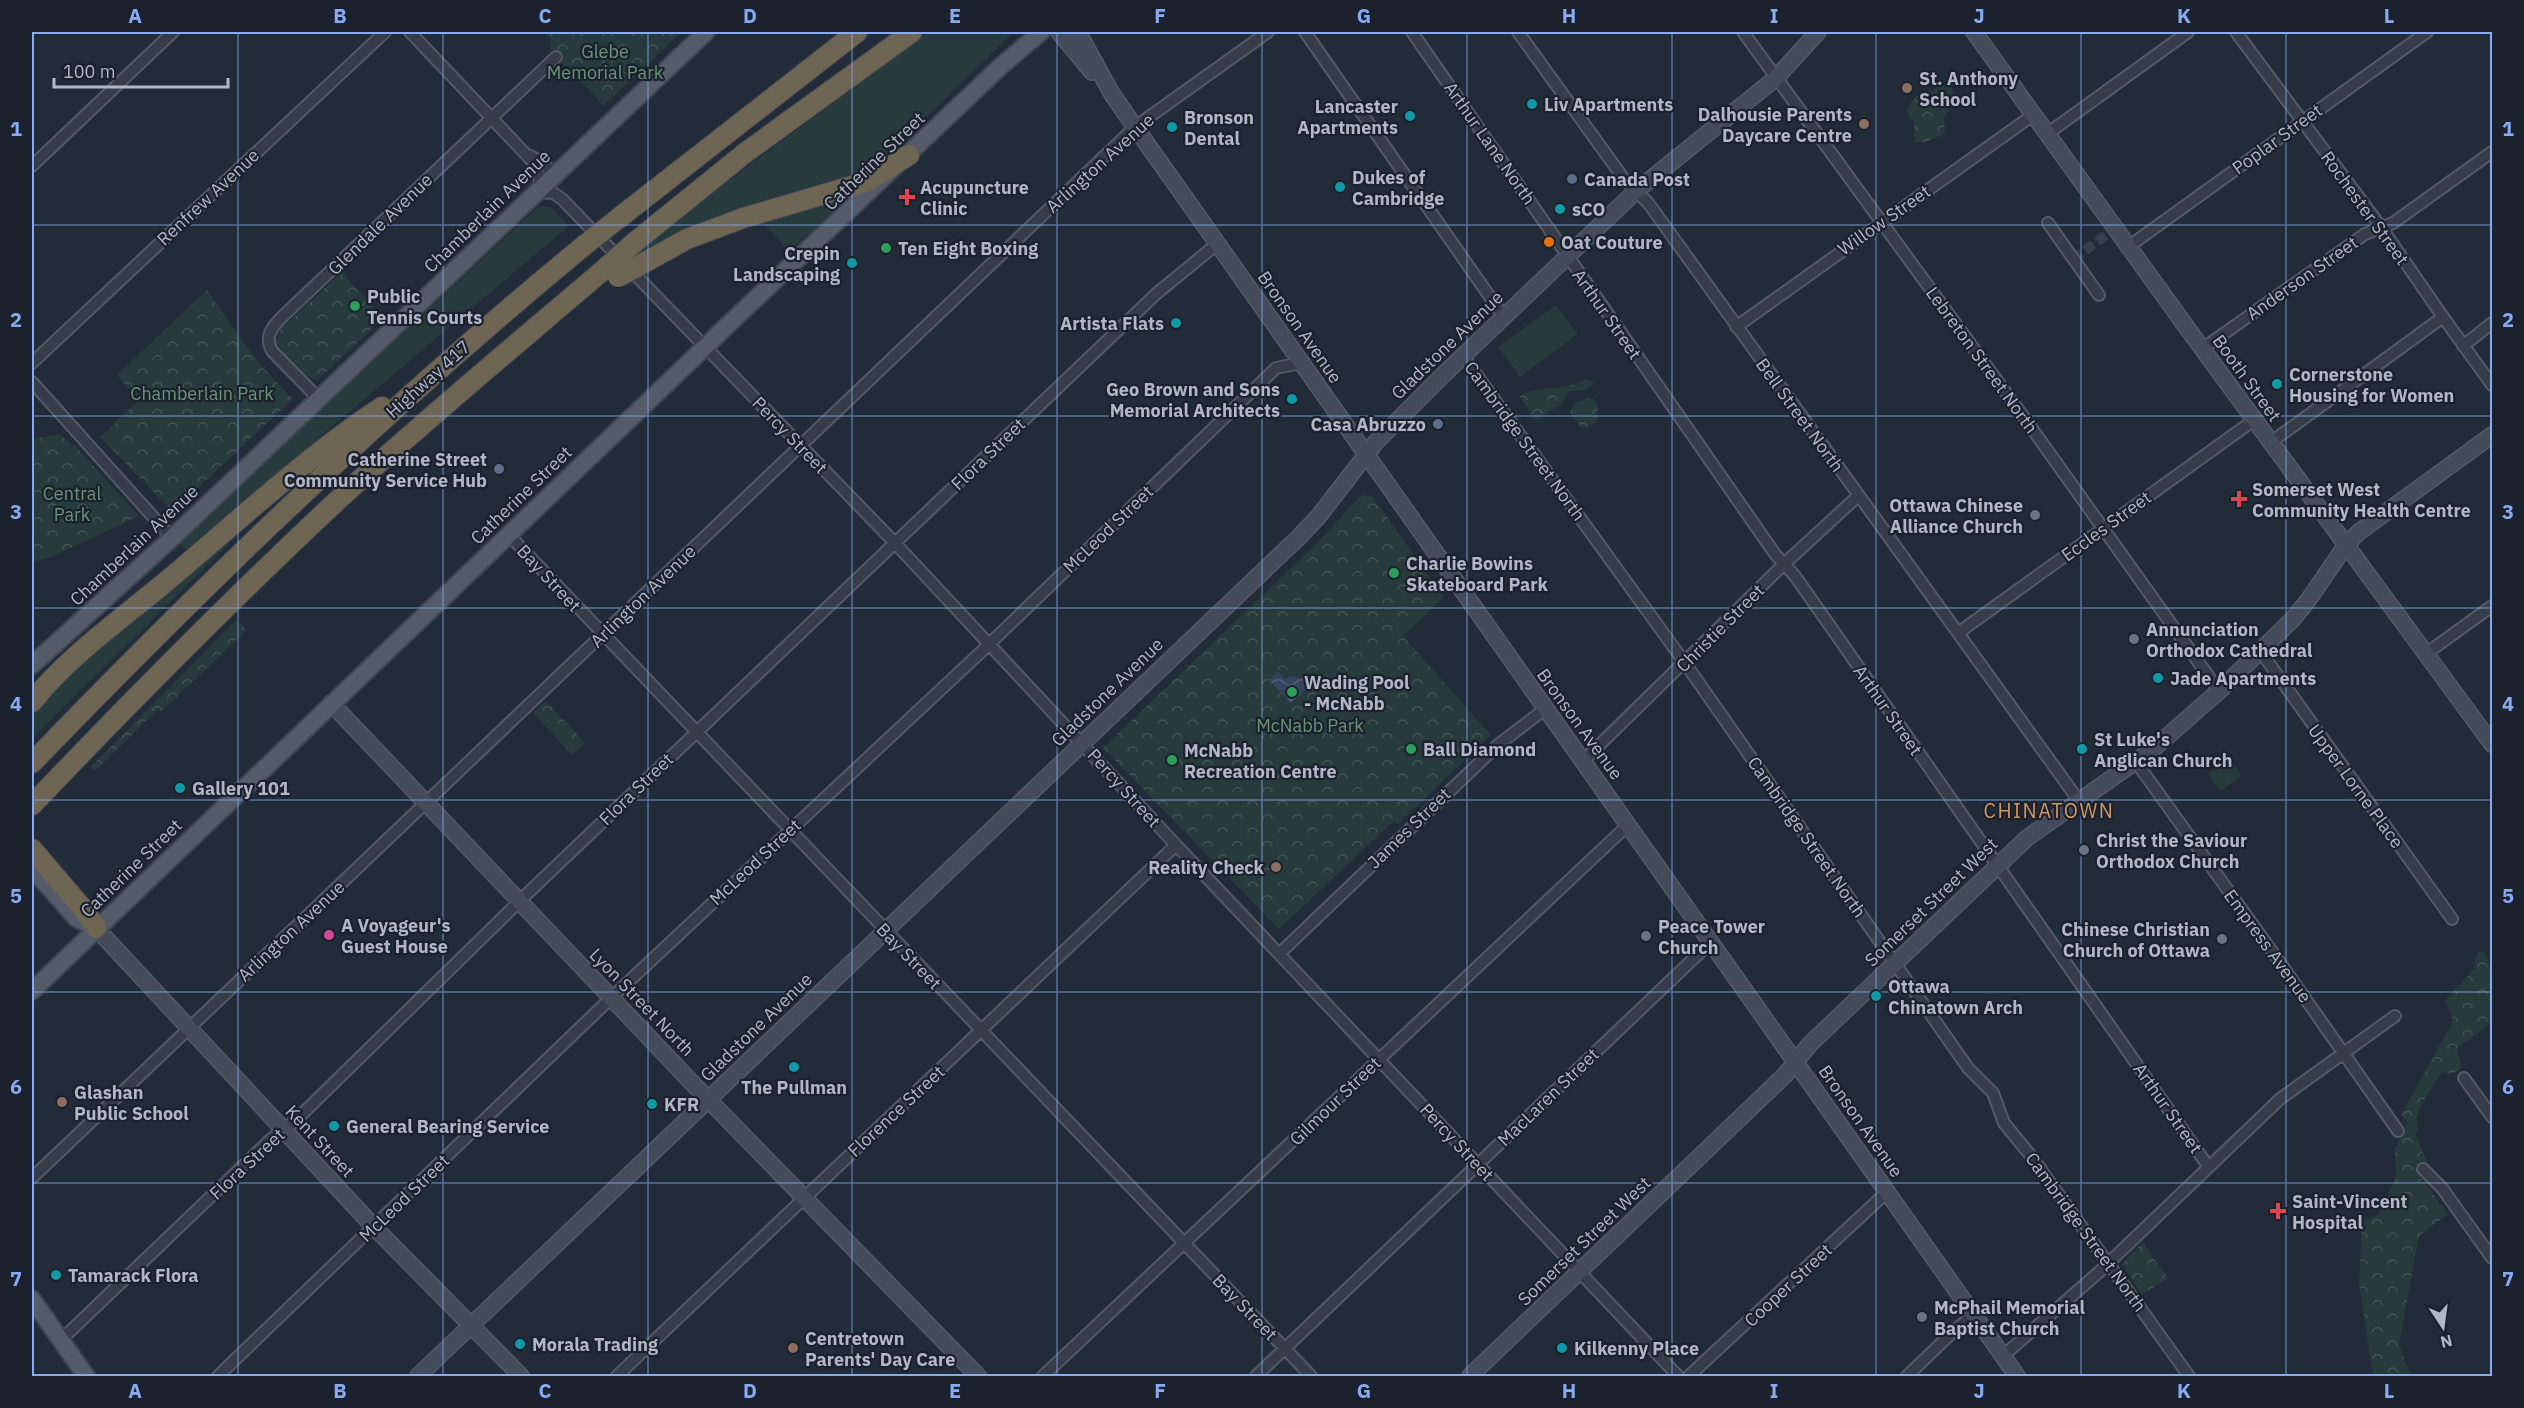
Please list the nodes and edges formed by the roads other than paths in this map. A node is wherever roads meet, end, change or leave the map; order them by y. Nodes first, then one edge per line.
1 (173, 32) edge
2 (385, 32) edge
3 (410, 32) edge
4 (706, 32) edge
5 (857, 32) edge
6 (912, 32) edge
7 (1041, 32) edge
8 (1059, 32) edge
9 (1078, 32) edge
10 (1268, 32) edge
11 (1412, 32) edge
12 (1518, 32) edge
13 (1743, 32) edge
14 (1818, 32) edge
15 (1974, 32) edge
16 (2187, 32) edge
17 (2236, 32) edge
18 (2427, 32) edge
19 (1307, 35) edge
20 (556, 57) dead end
21 (1776, 78) junction
22 (1112, 94) junction
23 (2033, 115) junction
24 (491, 118) junction
25 (2301, 122) junction
26 (1135, 127) junction
27 (2046, 134) junction
28 (2493, 152) edge
29 (527, 155) junction
30 (909, 155) junction
31 (32, 166) edge
32 (554, 174) junction
33 (538, 189) junction
34 (1636, 191) junction
35 (1880, 222) junction
36 (2048, 223) dead end
37 (2381, 226) junction
38 (1217, 244) junction
39 (2128, 247) junction
40 (1567, 255) junction
41 (613, 272) junction
42 (2099, 295) dead end
43 (1504, 317) junction
44 (2443, 317) junction
45 (2493, 323) edge
46 (1736, 327) junction
47 (709, 344) junction
48 (2463, 346) junction
49 (2202, 349) junction
50 (1464, 356) junction
51 (32, 363) edge
52 (1301, 363) junction
53 (432, 375) junction
54 (32, 382) edge
55 (2493, 384) edge
56 (319, 399) junction
57 (2254, 420) junction
58 (2493, 435) edge
59 (2270, 443) junction
60 (800, 446) junction
61 (1366, 454) junction
62 (1858, 496) junction
63 (2102, 529) junction
64 (508, 534) junction
65 (172, 538) junction
66 (894, 542) junction
67 (2346, 545) junction
68 (1783, 565) junction
69 (2493, 606) edge
70 (1958, 633) junction
71 (603, 634) junction
72 (989, 643) junction
73 (54, 647) junction
74 (2261, 652) junction
75 (2427, 653) junction
76 (1685, 663) junction
77 (32, 665) edge
78 (32, 672) edge
79 (2219, 691) junction
80 (32, 702) edge
81 (332, 703) junction
82 (1545, 709) junction
83 (696, 732) junction
84 (1082, 742) junction
85 (2493, 744) edge
86 (1583, 761) junction
87 (2136, 762) junction
88 (32, 763) edge
89 (2079, 801) junction
90 (426, 803) junction
91 (32, 805) edge
92 (1628, 825) junction
93 (790, 829) junction
94 (1176, 845) junction
95 (32, 849) edge
96 (1997, 866) junction
97 (32, 868) edge
98 (519, 901) junction
99 (2452, 919) dead end
100 (96, 928) junction
101 (885, 931) junction
102 (1711, 942) junction
103 (1279, 954) junction
104 (1896, 963) junction
105 (32, 991) edge
106 (611, 998) junction
107 (2395, 1016) dead end
108 (188, 1028) junction
109 (982, 1031) junction
110 (2343, 1053) junction
111 (1380, 1059) junction
112 (1796, 1063) junction
113 (2464, 1078) dead end
114 (709, 1099) junction
115 (2493, 1117) edge
116 (283, 1130) junction
117 (2398, 1131) dead end
118 (1479, 1164) junction
119 (2208, 1166) junction
120 (2423, 1169) dead end
121 (32, 1178) edge
122 (1887, 1192) junction
123 (803, 1197) junction
124 (374, 1227) junction
125 (1184, 1243) junction
126 (2493, 1258) edge
127 (2108, 1263) junction
128 (1580, 1273) junction
129 (32, 1299) edge
130 (1974, 1315) junction
131 (471, 1326) junction
132 (61, 1340) junction
133 (1285, 1349) junction
134 (2003, 1356) junction
135 (86, 1377) edge
136 (218, 1377) edge
137 (418, 1377) edge
138 (520, 1377) edge
139 (617, 1377) edge
140 (978, 1377) edge
141 (1043, 1377) edge
142 (1256, 1377) edge
143 (1311, 1377) edge
144 (1470, 1377) edge
145 (1678, 1377) edge
146 (1689, 1377) edge
147 (1907, 1377) edge
148 (2017, 1377) edge
149 (2190, 1377) edge

1 - 31 street
2 - 51 street, Renfrew Avenue
3 - 24 street
4 - 32 main road, Chamberlain Avenue
5 - 53 highway, Highway 417, bridge
6 - 41 highway, bridge
7 - 30 main road, Catherine Street
8 - 22 main road, Bronson Avenue
9 - 22 main road, Bronson Avenue
10 - 26 street, Arlington Avenue
11 - 40 street, Arthur Lane North
12 - 34 street, Bell Street North
13 - 21 street, Lebreton Street North
14 - 21 main road, Gladstone Avenue
15 - 23 main road, Booth Street
16 - 27 street
17 - 25 street, Rochester Street
18 - 25 street, Poplar Street
19 - 43 street
20 - 24 street, Glendale Avenue
21 - 34 main road, Gladstone Avenue
21 - 35 street, Lebreton Street North
22 - 26 main road, Bronson Avenue
23 - 27 main road, Booth Street
23 - 35 street, Willow Street
24 - 29 street
24 - 56 street, Glendale Avenue
25 - 37 street, Rochester Street
25 - 39 street, Poplar Street
26 - 38 main road, Bronson Avenue
26 - 60 street, Arlington Avenue
27 - 39 main road, Booth Street
28 - 37 street, Anderson Street
29 - 32 street
29 - 33 street
30 - 41 highway, bridge
30 - 47 main road, Catherine Street
32 - 33 main road, Chamberlain Avenue
33 - 47 street, Percy Street
33 - 56 main road, Chamberlain Avenue
34 - 40 main road, Gladstone Avenue
34 - 46 street, Bell Street North
35 - 46 street, Willow Street
35 - 63 street, Lebreton Street North
36 - 42 street
37 - 44 street, Rochester Street
37 - 49 street, Anderson Street
38 - 52 main road, Bronson Avenue
38 - 66 street, Flora Street
39 - 49 main road, Booth Street
40 - 43 main road, Gladstone Avenue
40 - 68 street, Arthur Street
41 - 91 highway
43 - 50 main road, Gladstone Avenue
44 - 48 street, Rochester Street
44 - 59 street
45 - 48 street
46 - 62 street, Bell Street North
47 - 60 street, Percy Street
47 - 64 main road, Catherine Street
48 - 55 street, Rochester Street
49 - 57 main road, Booth Street
50 - 61 main road, Gladstone Avenue
50 - 76 street, Cambridge Street North
52 - 61 main road, Bronson Avenue
52 - 72 street, McLeod Street
53 - 80 highway
53 - 88 highway, Highway 417
54 - 65 street
56 - 65 main road, Chamberlain Avenue
57 - 59 main road, Booth Street
57 - 63 street, Eccles Street
58 - 67 main road, Somerset Street West
59 - 67 main road, Booth Street
60 - 66 street, Percy Street
60 - 71 street, Arlington Avenue
61 - 82 main road, Bronson Avenue
61 - 84 main road, Gladstone Avenue
62 - 68 street, Christie Street
62 - 70 street, Bell Street North
63 - 70 street, Eccles Street
63 - 79 street, Lebreton Street North
64 - 71 street, Bay Street
64 - 81 main road, Catherine Street
65 - 73 main road, Chamberlain Avenue
66 - 72 street, Percy Street
66 - 83 street, Flora Street
67 - 74 main road, Somerset Street West
67 - 75 main road, Booth Street
68 - 76 street, Christie Street
68 - 96 street, Arthur Street
69 - 75 street
70 - 89 street, Bell Street North
71 - 83 street, Bay Street
71 - 90 street, Arlington Avenue
72 - 84 street, Percy Street
72 - 93 street, McLeod Street
73 - 77 main road, Chamberlain Avenue
73 - 78 main road
74 - 79 main road, Somerset Street West
74 - 99 street, Upper Lorne Place
75 - 85 main road, Booth Street
76 - 86 street, Christie Street
76 - 104 street, Cambridge Street North
79 - 87 main road, Somerset Street West
81 - 90 main road, Lyon Street North
81 - 100 main road, Catherine Street
82 - 86 main road, Bronson Avenue
82 - 103 street, James Street
83 - 93 street, Bay Street
83 - 98 street, Flora Street
84 - 94 street, Percy Street
84 - 101 main road, Gladstone Avenue
86 - 92 main road, Bronson Avenue
87 - 89 main road, Somerset Street West
87 - 110 street, Empress Avenue
89 - 96 main road, Somerset Street West
90 - 98 main road, Lyon Street North
90 - 108 street, Arlington Avenue
92 - 102 main road, Bronson Avenue
92 - 111 street, Gilmour Street
93 - 101 street, Bay Street
93 - 106 street, McLeod Street
94 - 103 street, Percy Street
94 - 109 street, Florence Street
95 - 100 highway
96 - 104 main road, Somerset Street West
96 - 119 street, Arthur Street
97 - 100 main road
98 - 106 main road, Lyon Street North
98 - 116 street, Flora Street
100 - 105 main road, Catherine Street
100 - 108 main road, Kent Street
101 - 109 street, Bay Street
101 - 114 main road, Gladstone Avenue
102 - 112 main road, Bronson Avenue
102 - 118 street, MacLaren Street
103 - 111 street, Percy Street
104 - 112 main road, Somerset Street West
104 - 127 street, Cambridge Street North
106 - 114 main road, Lyon Street North
106 - 124 street, McLeod Street
107 - 110 street
108 - 116 main road, Kent Street
108 - 121 street, Arlington Avenue
109 - 123 street, Florence Street
109 - 125 street, Bay Street
110 - 117 street, Empress Avenue
110 - 119 street
111 - 118 street, Percy Street
111 - 125 street, Gilmour Street
112 - 122 main road, Bronson Avenue
112 - 128 main road, Somerset Street West
113 - 115 street
114 - 123 main road, Lyon Street North
114 - 131 main road, Gladstone Avenue
116 - 124 main road, Kent Street
116 - 132 street, Flora Street
118 - 128 street, Percy Street
118 - 133 street, MacLaren Street
119 - 127 street
120 - 126 street
122 - 130 main road, Bronson Avenue
122 - 146 street, Cooper Street
123 - 139 street, Florence Street
123 - 140 main road, Lyon Street North
124 - 131 main road, Kent Street
124 - 136 street, McLeod Street
125 - 133 street, Bay Street
125 - 141 street, Gilmour Street
127 - 134 street
127 - 149 street, Cambridge Street North
128 - 144 main road, Somerset Street West
128 - 145 street, Percy Street
129 - 132 main road
130 - 134 main road, Bronson Avenue
130 - 147 street
131 - 137 main road, Gladstone Avenue
131 - 138 main road, Kent Street
132 - 135 main road
133 - 142 street, MacLaren Street
133 - 143 street, Bay Street
134 - 148 main road, Bronson Avenue

